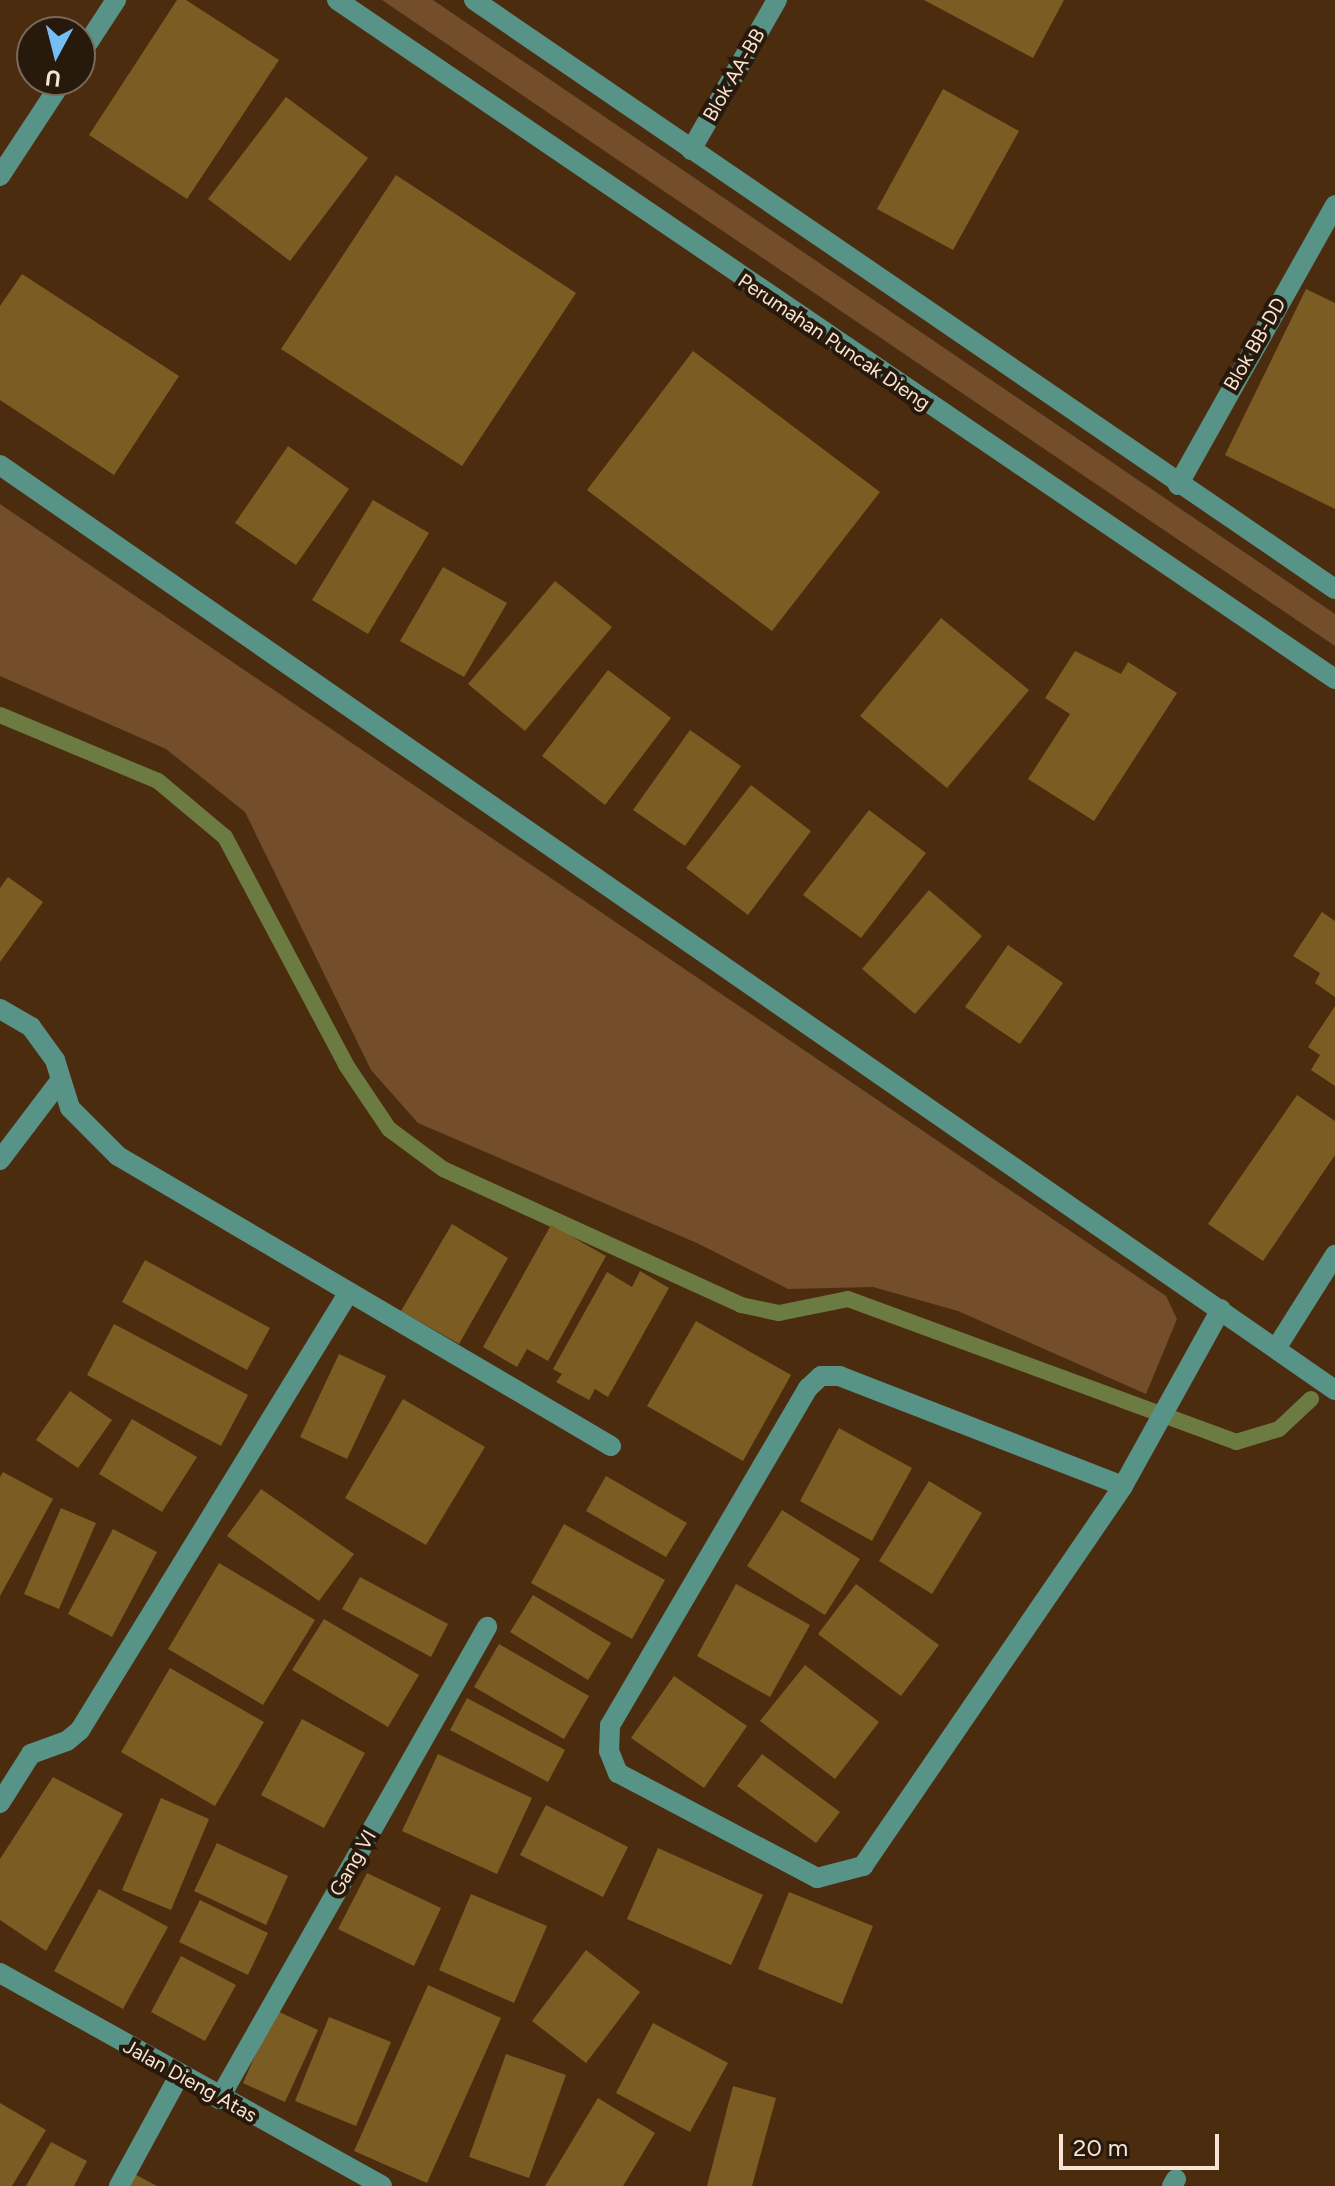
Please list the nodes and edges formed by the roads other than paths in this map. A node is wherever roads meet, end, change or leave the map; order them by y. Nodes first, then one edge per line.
1 (116, 0) edge
2 (337, 0) edge
3 (474, 0) edge
4 (777, 0) edge
5 (96, 31) edge
6 (52, 96) edge
7 (691, 150) junction
8 (0, 176) edge
9 (1335, 205) edge
10 (0, 465) edge
11 (1178, 485) junction
12 (1335, 589) edge
13 (1335, 679) edge
14 (0, 1009) edge
15 (60, 1081) junction
16 (0, 1160) edge
17 (1335, 1255) edge
18 (349, 1292) junction
19 (1221, 1309) junction
20 (1277, 1347) junction
21 (1335, 1390) edge
22 (611, 1446) dead end
23 (1123, 1486) junction
24 (487, 1627) dead end
25 (0, 1803) edge
26 (0, 1973) edge
27 (179, 2076) junction
28 (219, 2099) junction
29 (119, 2186) edge
30 (382, 2186) edge

1 - 5 street
2 - 13 street, Perumahan Puncak Dieng
3 - 7 street
4 - 7 street, Blok AA-BB
6 - 8 street
7 - 11 street
9 - 11 street, Blok BB-DD
10 - 19 street
11 - 12 street
14 - 15 street
15 - 16 street
15 - 18 street
17 - 20 street
18 - 22 street
18 - 25 street
19 - 20 street
19 - 23 street
20 - 21 street
23 - 23 street
24 - 28 street, Gang VI
26 - 27 street, Jalan Dieng Atas
27 - 28 street, Jalan Dieng Atas
27 - 29 street
28 - 30 street, Jalan Dieng Atas

